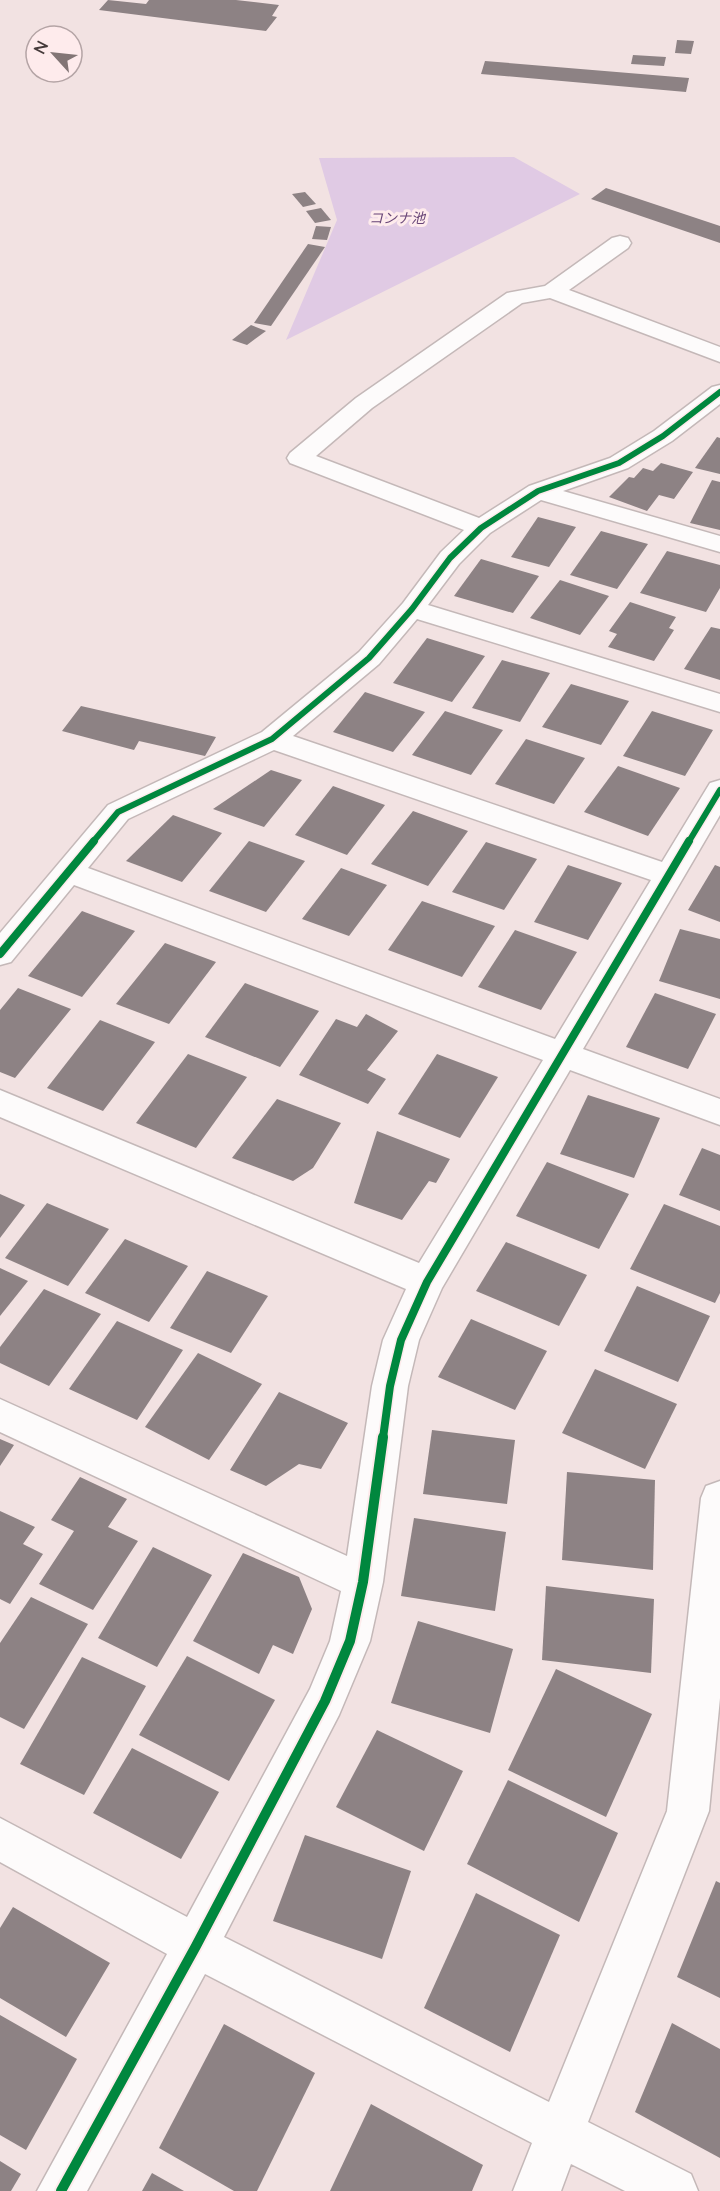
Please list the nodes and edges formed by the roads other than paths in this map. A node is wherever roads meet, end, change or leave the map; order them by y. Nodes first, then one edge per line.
1 (620, 243) dead end
2 (552, 291) junction
3 (720, 355) edge
4 (720, 392) edge
5 (538, 491) junction
6 (481, 528) junction
7 (720, 544) edge
8 (412, 609) junction
9 (720, 703) edge
10 (272, 739) junction
11 (720, 790) edge
12 (68, 872) junction
13 (669, 875) junction
14 (4, 943) edge
15 (564, 1056) junction
16 (0, 1103) edge
17 (720, 1112) edge
18 (427, 1282) junction
19 (0, 1415) edge
20 (720, 1498) edge
21 (363, 1581) junction
22 (0, 1839) edge
23 (196, 1946) junction
24 (561, 2132) junction
25 (61, 2191) edge
26 (537, 2191) edge
27 (674, 2191) edge

1 - 2 street
2 - 3 street
2 - 6 street
4 - 5 street
5 - 6 street
5 - 7 street
6 - 8 street
8 - 9 street
8 - 10 street
10 - 12 street
10 - 13 street
11 - 13 street
12 - 14 street
12 - 15 street
13 - 15 street
15 - 17 street
15 - 18 street
16 - 18 street
18 - 21 street
19 - 21 street
20 - 24 street
21 - 23 street
22 - 23 street
23 - 24 street
23 - 25 street
24 - 26 street
24 - 27 street

